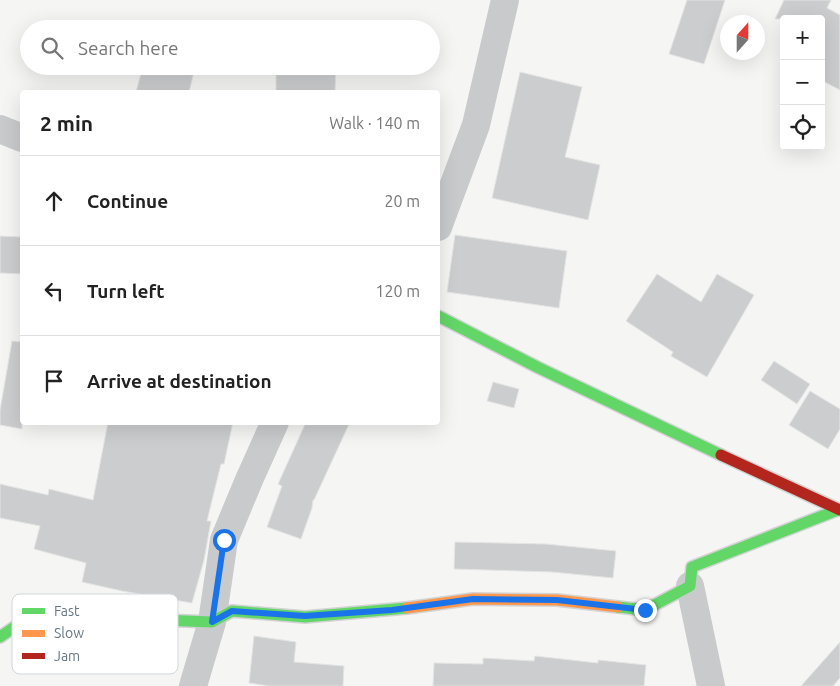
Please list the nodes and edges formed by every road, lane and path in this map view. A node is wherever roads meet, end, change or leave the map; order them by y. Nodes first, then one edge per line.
1 (505, 0) edge
2 (0, 129) edge
3 (20, 137) edge
4 (440, 222) edge
5 (440, 317) edge
6 (275, 425) edge
7 (840, 510) edge
8 (690, 586) junction
9 (178, 621) edge
10 (212, 622) junction
11 (12, 629) edge
12 (0, 637) edge
13 (193, 686) edge
14 (711, 686) edge

1 - 4 street
2 - 3 street
5 - 7 street
6 - 10 street
7 - 8 street
8 - 10 street
8 - 14 street
9 - 10 street
10 - 13 street
11 - 12 street

